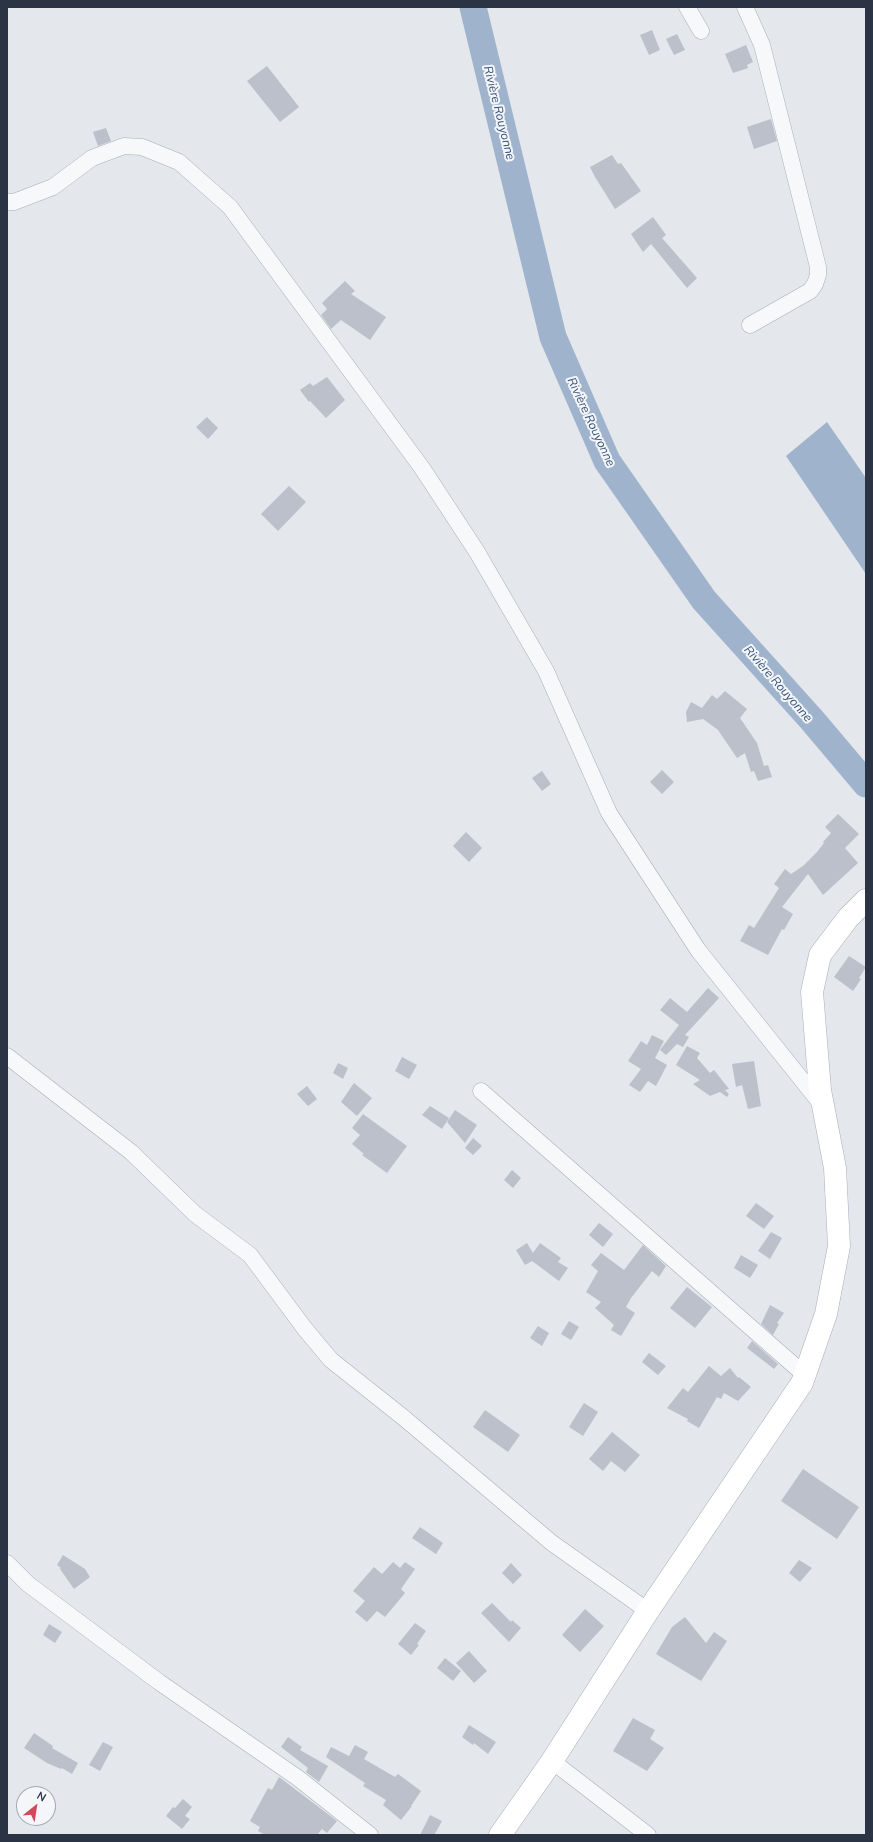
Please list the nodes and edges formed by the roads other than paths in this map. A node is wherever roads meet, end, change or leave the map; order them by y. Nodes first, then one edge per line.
1 (687, 7) edge
2 (745, 7) edge
3 (701, 31) dead end
4 (7, 202) edge
5 (750, 325) dead end
6 (866, 900) edge
7 (7, 1056) edge
8 (481, 1091) dead end
9 (823, 1106) junction
10 (804, 1375) junction
11 (7, 1563) edge
12 (648, 1611) junction
13 (552, 1761) junction
14 (370, 1835) edge
15 (500, 1835) edge
16 (648, 1835) edge

1 - 3 street
2 - 5 street
4 - 9 street
6 - 9 main road
7 - 12 street
8 - 10 street
9 - 10 main road
10 - 12 main road
11 - 14 street
12 - 13 main road
13 - 15 main road
13 - 16 street

